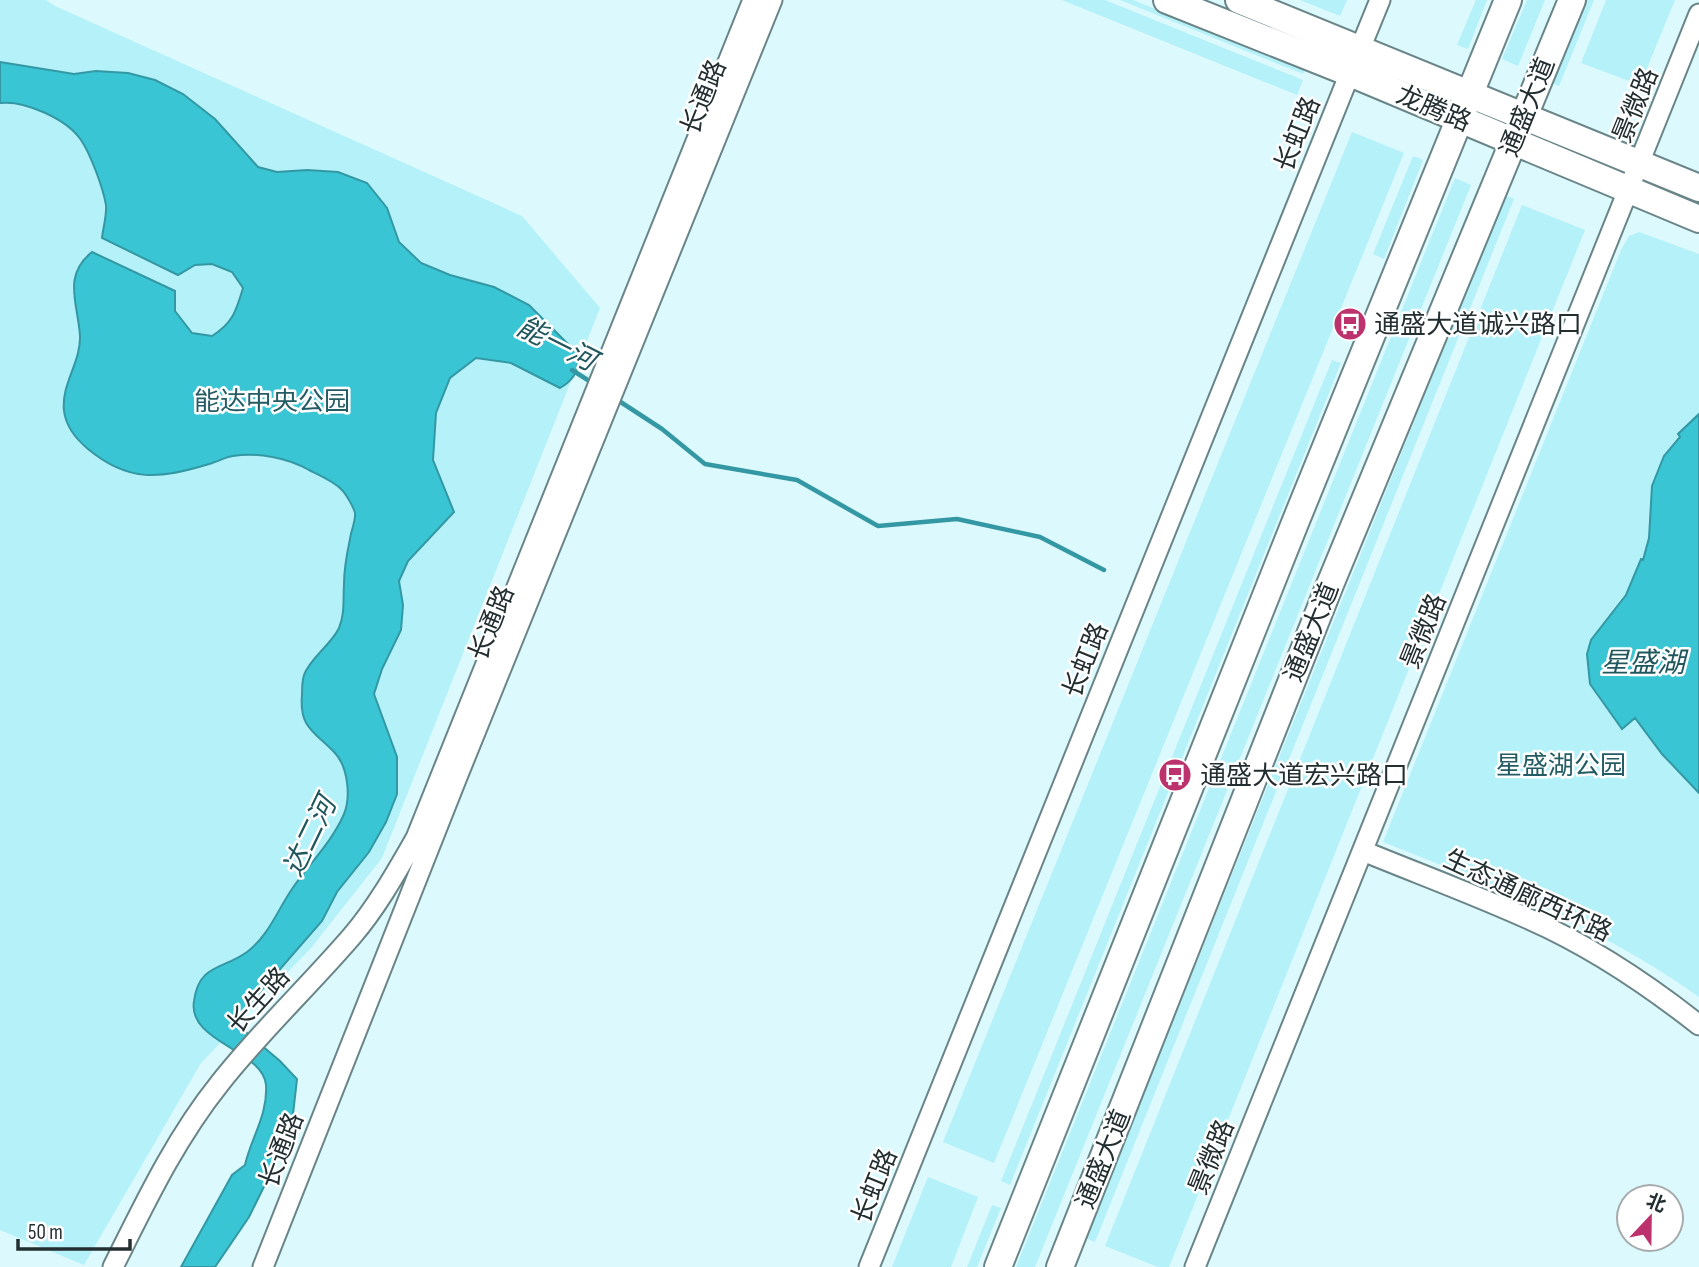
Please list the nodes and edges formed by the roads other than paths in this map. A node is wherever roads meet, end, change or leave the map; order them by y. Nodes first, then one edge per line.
1 (752, 0) edge
2 (772, 0) edge
3 (1167, 0) edge
4 (1239, 0) edge
5 (1380, 0) edge
6 (1508, 0) edge
7 (1572, 0) edge
8 (1699, 14) edge
9 (1360, 49) junction
10 (1350, 73) junction
11 (1464, 106) junction
12 (1522, 115) junction
13 (1513, 141) junction
14 (1639, 164) junction
15 (1699, 188) edge
16 (1629, 191) junction
17 (1699, 219) edge
18 (443, 771) joint
19 (1363, 851) junction
20 (1699, 1025) edge
21 (113, 1267) edge
22 (263, 1267) edge
23 (870, 1267) edge
24 (998, 1267) edge
25 (1060, 1267) edge
26 (1195, 1267) edge

1 - 18 street, 长通路
2 - 22 street, 长通路
3 - 10 main road, 龙腾路
4 - 9 main road, 龙腾路
5 - 9 street
6 - 11 main road, 通盛大道
7 - 12 main road, 通盛大道
8 - 14 street, 景微路
9 - 11 main road, 龙腾路
10 - 11 main road, 龙腾路
10 - 23 street, 长虹路
11 - 12 main road, 龙腾路
11 - 13 main road, 龙腾路
11 - 24 main road, 通盛大道
12 - 13 main road, 通盛大道
12 - 14 main road, 龙腾路
13 - 16 main road, 龙腾路
13 - 25 main road, 通盛大道
14 - 15 main road, 龙腾路
14 - 16 street, 景微路
16 - 17 main road, 龙腾路
16 - 19 street, 景微路
18 - 21 street, 长生路
19 - 20 street, 生态通廊西环路
19 - 26 street, 景微路

